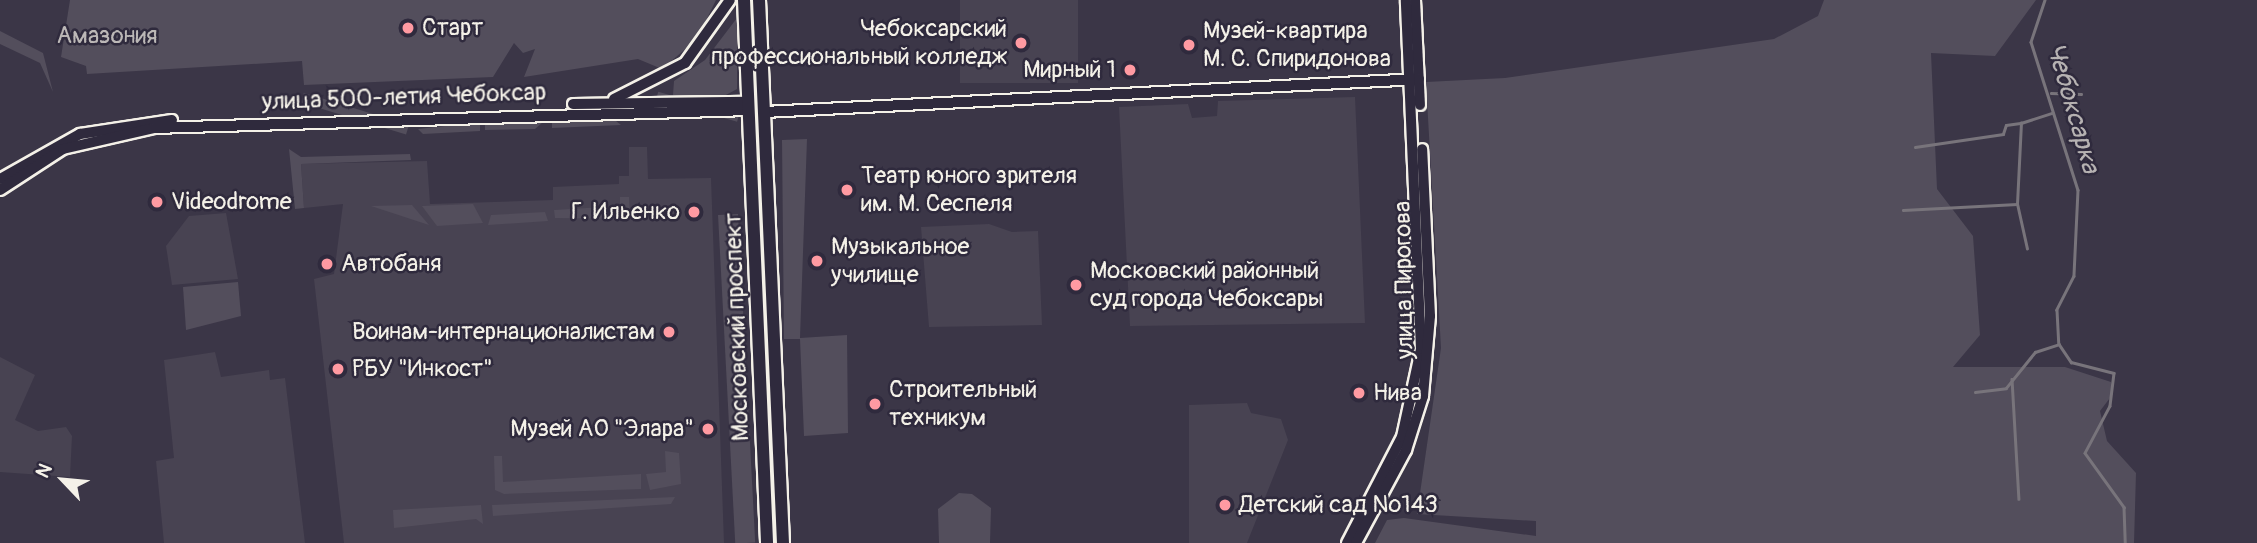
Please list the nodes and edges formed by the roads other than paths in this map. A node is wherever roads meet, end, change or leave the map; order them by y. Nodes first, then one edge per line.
1 (730, 0) edge
2 (744, 0) edge
3 (759, 0) edge
4 (1406, 0) edge
5 (1415, 0) edge
6 (1414, 80) junction
7 (602, 103) junction
8 (749, 106) junction
9 (764, 108) junction
10 (414, 113) junction
11 (62, 145) junction
12 (0, 179) edge
13 (0, 190) edge
14 (1362, 525) junction
15 (766, 543) edge
16 (783, 543) edge
17 (1347, 543) edge
18 (1356, 543) edge

1 - 7 main road
2 - 8 main road, Московский проспект
3 - 9 main road, Московский проспект
4 - 6 main road, улица Пирогова
5 - 6 main road, улица Пирогова
6 - 9 main road
6 - 14 main road, улица Пирогова
7 - 8 main road, улица 500-летия Чебоксар
7 - 10 main road, улица 500-летия Чебоксар
8 - 9 main road
8 - 10 main road, улица 500-летия Чебоксар
8 - 15 main road, Московский проспект
9 - 16 main road, Московский проспект
10 - 11 main road, улица 500-летия Чебоксар
11 - 12 main road
11 - 13 main road
14 - 17 main road, улица Пирогова
14 - 18 main road, улица Пирогова

